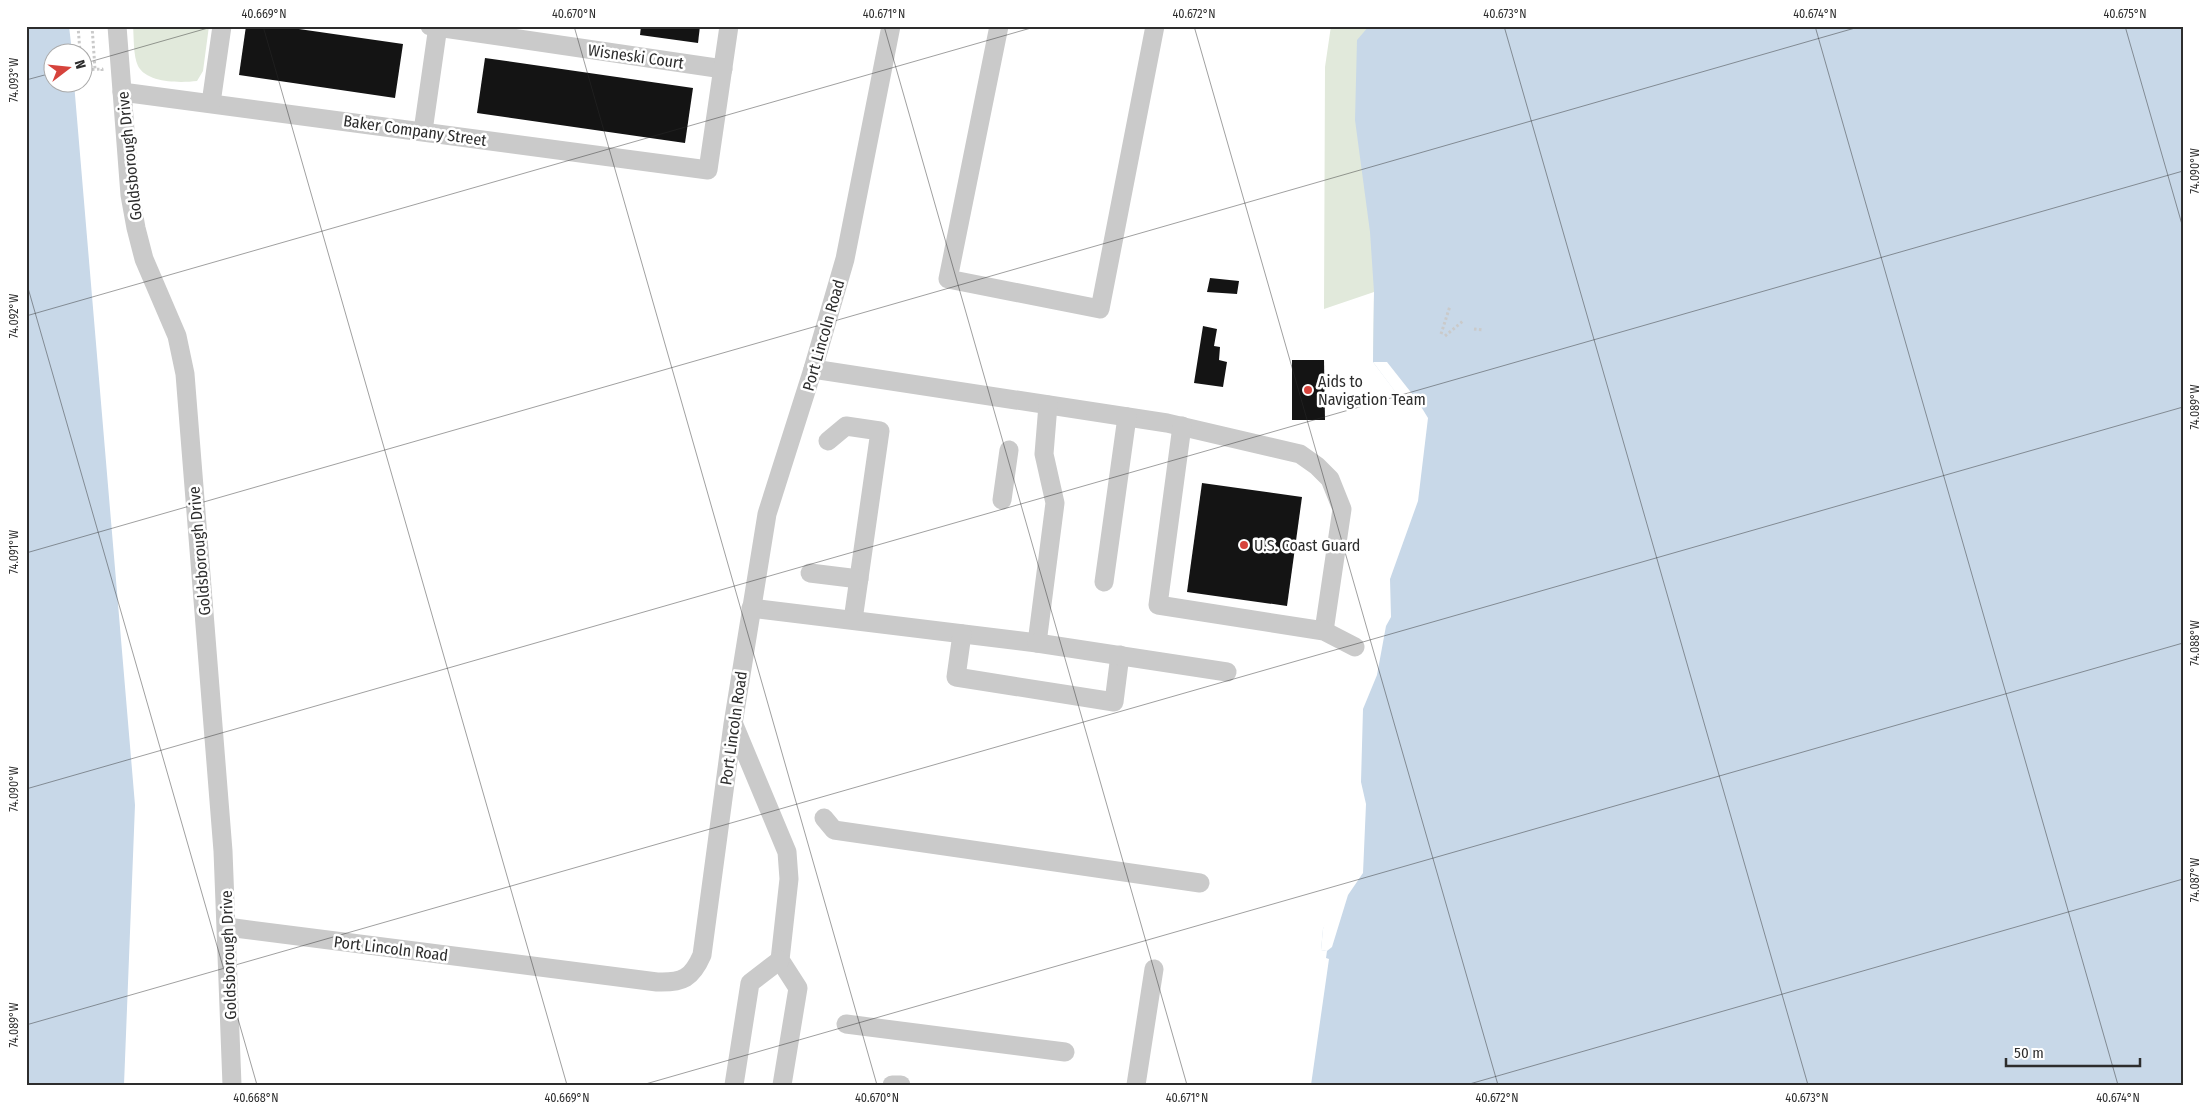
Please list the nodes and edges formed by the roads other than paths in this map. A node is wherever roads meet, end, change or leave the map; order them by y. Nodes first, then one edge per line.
1 (117, 26) edge
2 (222, 26) edge
3 (729, 26) edge
4 (891, 26) edge
5 (999, 26) edge
6 (1155, 26) edge
7 (435, 27) edge
8 (469, 29) edge
9 (723, 69) junction
10 (122, 92) junction
11 (211, 103) junction
12 (423, 130) junction
13 (813, 369) junction
14 (1048, 405) junction
15 (1127, 417) junction
16 (1174, 425) junction
17 (828, 441) dead end
18 (1009, 450) dead end
19 (1002, 500) dead end
20 (810, 572) dead end
21 (859, 579) junction
22 (1104, 582) dead end
23 (751, 608) junction
24 (853, 620) junction
25 (1324, 631) junction
26 (962, 634) junction
27 (1037, 643) junction
28 (1355, 647) dead end
29 (1120, 655) junction
30 (1227, 672) dead end
31 (733, 724) junction
32 (824, 818) dead end
33 (1200, 883) dead end
34 (227, 928) junction
35 (780, 960) junction
36 (1154, 969) dead end
37 (846, 1024) dead end
38 (1065, 1052) dead end
39 (232, 1085) edge
40 (734, 1085) edge
41 (782, 1085) edge
42 (892, 1085) edge
43 (901, 1085) edge
44 (1136, 1085) edge

1 - 10 street, Goldsborough Drive
2 - 11 street
3 - 9 street
4 - 13 street, Port Lincoln Road
5 - 6 street
7 - 8 street, Wisneski Court
7 - 12 street
8 - 9 street, Wisneski Court
9 - 12 street, Baker Company Street
10 - 11 street, Baker Company Street
10 - 34 street, Goldsborough Drive
11 - 12 street, Baker Company Street
13 - 14 street
13 - 23 street, Port Lincoln Road
14 - 15 street
14 - 27 street
15 - 16 street
15 - 22 street
16 - 25 street
16 - 25 street
17 - 21 street
18 - 19 street
20 - 21 street
21 - 24 street
23 - 24 street
23 - 31 street, Port Lincoln Road
24 - 26 street
25 - 28 street
26 - 27 street
26 - 29 street
27 - 29 street
29 - 30 street
31 - 34 street, Port Lincoln Road
31 - 35 street
32 - 33 street
34 - 39 street, Goldsborough Drive
35 - 40 street
35 - 41 street
36 - 44 street
37 - 38 street
42 - 43 street

